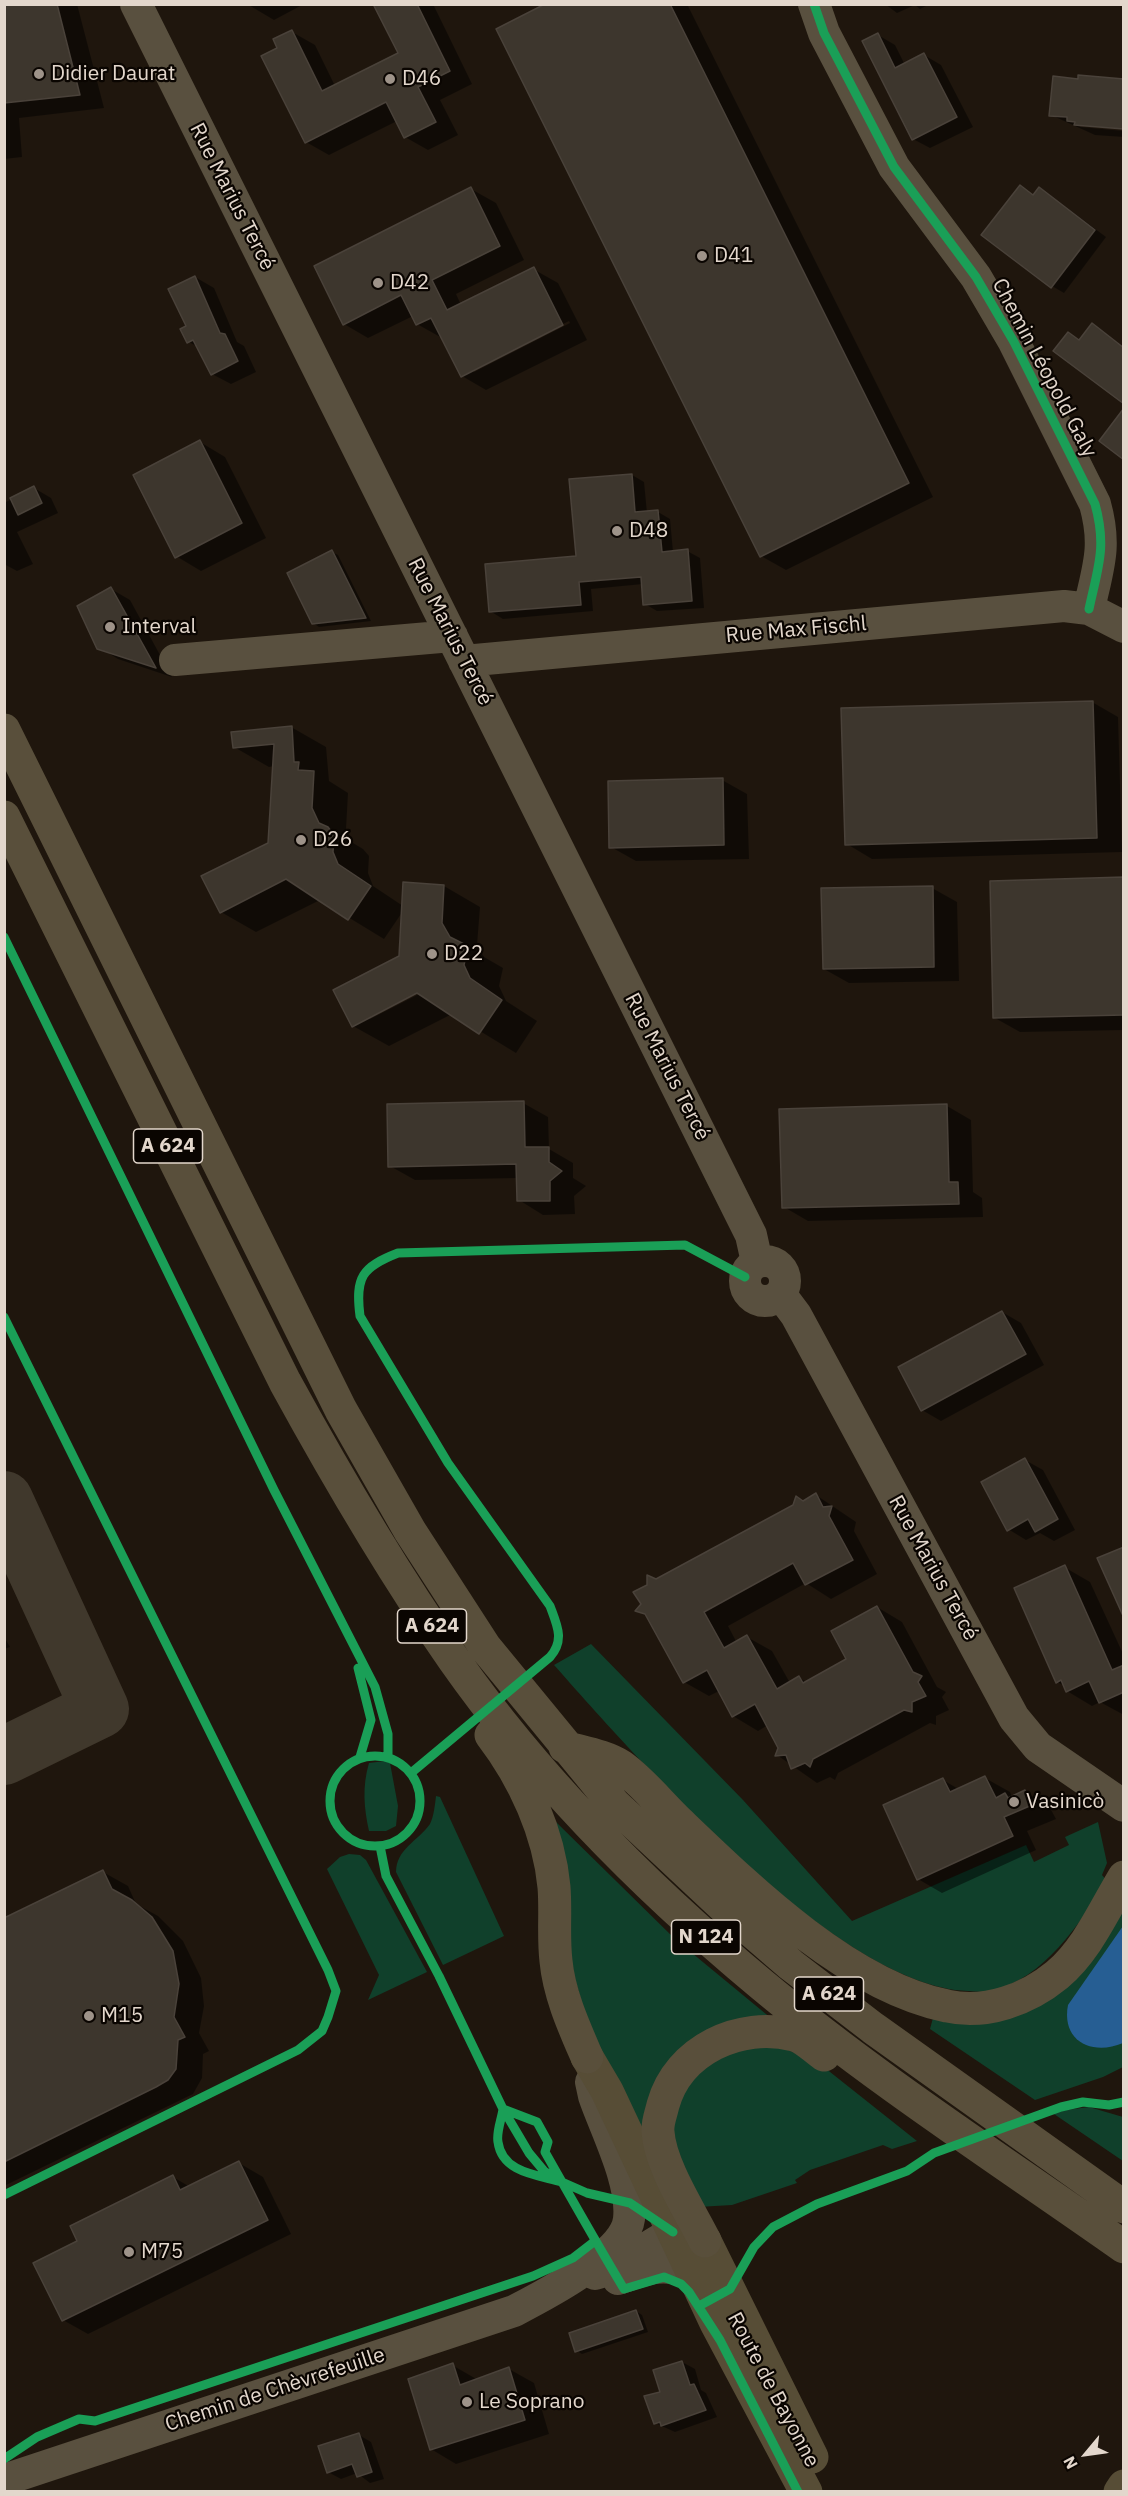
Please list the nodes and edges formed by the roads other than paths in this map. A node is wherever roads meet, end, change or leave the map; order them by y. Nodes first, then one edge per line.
1 (136, 4) edge
2 (814, 4) edge
3 (1089, 609) junction
4 (1124, 627) edge
5 (458, 648) junction
6 (175, 660) dead end
7 (4, 730) edge
8 (4, 818) edge
9 (334, 1472) junction
10 (563, 1746) junction
11 (543, 1771) joint
12 (1124, 1806) edge
13 (1124, 1877) edge
14 (587, 2057) junction
15 (890, 2081) junction
16 (1124, 2207) edge
17 (673, 2232) junction
18 (705, 2241) joint
19 (1124, 2247) edge
20 (692, 2272) junction
21 (555, 2290) junction
22 (773, 2379) junction
23 (4, 2480) edge
24 (1124, 2486) edge
25 (806, 2492) edge
26 (829, 2492) edge
27 (1120, 2492) edge

1 - 5 street, Rue Marius Tercé
2 - 3 street, Chemin Léopold Galy
3 - 4 street, Rue Max Fischl
3 - 5 street, Rue Max Fischl
5 - 6 street, Rue Max Fischl
5 - 12 street, Rue Marius Tercé
7 - 10 highway, A 624
8 - 9 highway, A 624
9 - 11 highway, A 624
9 - 14 highway
10 - 13 highway
10 - 16 highway, A 624
11 - 15 highway, N 124
14 - 17 main road, Route de Bayonne
14 - 21 street, Chemin de Chèvrefeuille
15 - 18 highway
15 - 19 highway, N 124
17 - 20 main road, Route de Bayonne
17 - 21 street, Chemin de Chèvrefeuille
17 - 22 street, Route de Bayonne
18 - 22 main road
20 - 21 street, Chemin de Chèvrefeuille
20 - 25 main road, Route de Bayonne
21 - 23 street, Chemin de Chèvrefeuille
22 - 26 main road, Route de Bayonne
24 - 27 main road

